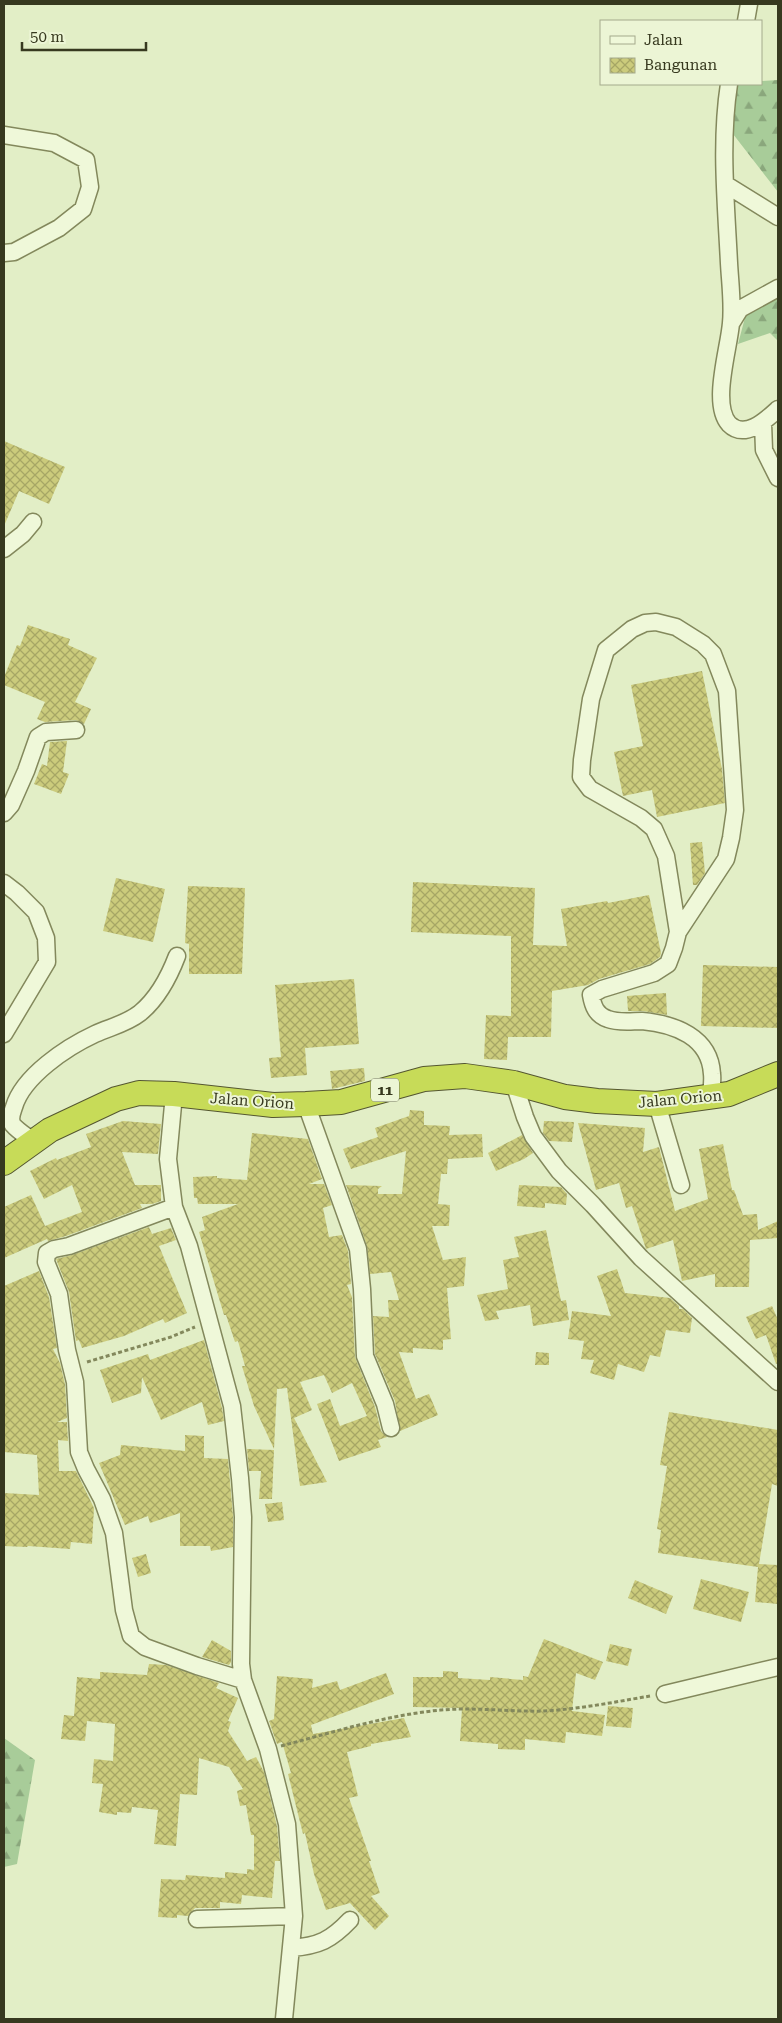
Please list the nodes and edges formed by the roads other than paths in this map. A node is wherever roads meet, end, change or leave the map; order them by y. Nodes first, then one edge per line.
1 (749, 4) edge
2 (746, 20) edge
3 (729, 85) edge
4 (4, 135) edge
5 (725, 184) junction
6 (778, 217) edge
7 (4, 253) edge
8 (778, 288) edge
9 (732, 322) junction
10 (778, 409) edge
11 (763, 423) junction
12 (778, 478) edge
13 (33, 522) dead end
14 (4, 549) edge
15 (76, 730) dead end
16 (4, 813) edge
17 (4, 883) edge
18 (678, 932) junction
19 (177, 956) dead end
20 (4, 1034) edge
21 (778, 1074) edge
22 (514, 1083) junction
23 (174, 1094) junction
24 (711, 1097) junction
25 (306, 1104) junction
26 (658, 1104) junction
27 (34, 1142) junction
28 (4, 1163) edge
29 (681, 1185) dead end
30 (174, 1206) junction
31 (778, 1382) edge
32 (391, 1428) dead end
33 (778, 1667) edge
34 (242, 1672) junction
35 (665, 1694) road end
36 (294, 1916) junction
37 (197, 1919) dead end
38 (350, 1920) dead end
39 (291, 1948) junction
40 (284, 2019) edge

1 - 2 street
3 - 5 street
4 - 7 street
5 - 6 street
5 - 9 street
8 - 9 street
9 - 11 street
10 - 11 street
11 - 12 street
13 - 14 street
15 - 16 street
17 - 20 street
18 - 18 street
18 - 24 street
19 - 27 street
21 - 24 highway, Jalan Orion / 11
22 - 25 highway, Jalan Orion / 11
22 - 26 highway, Jalan Orion / 11
22 - 31 street
23 - 25 highway, Jalan Orion / 11
23 - 27 highway, Jalan Orion / 11
23 - 30 street
24 - 26 highway, Jalan Orion / 11
25 - 32 street
26 - 29 street
27 - 28 highway, Jalan Orion / 11
30 - 34 street
30 - 34 street
33 - 35 street
34 - 36 street
36 - 37 street
36 - 39 street
38 - 39 street
39 - 40 street

